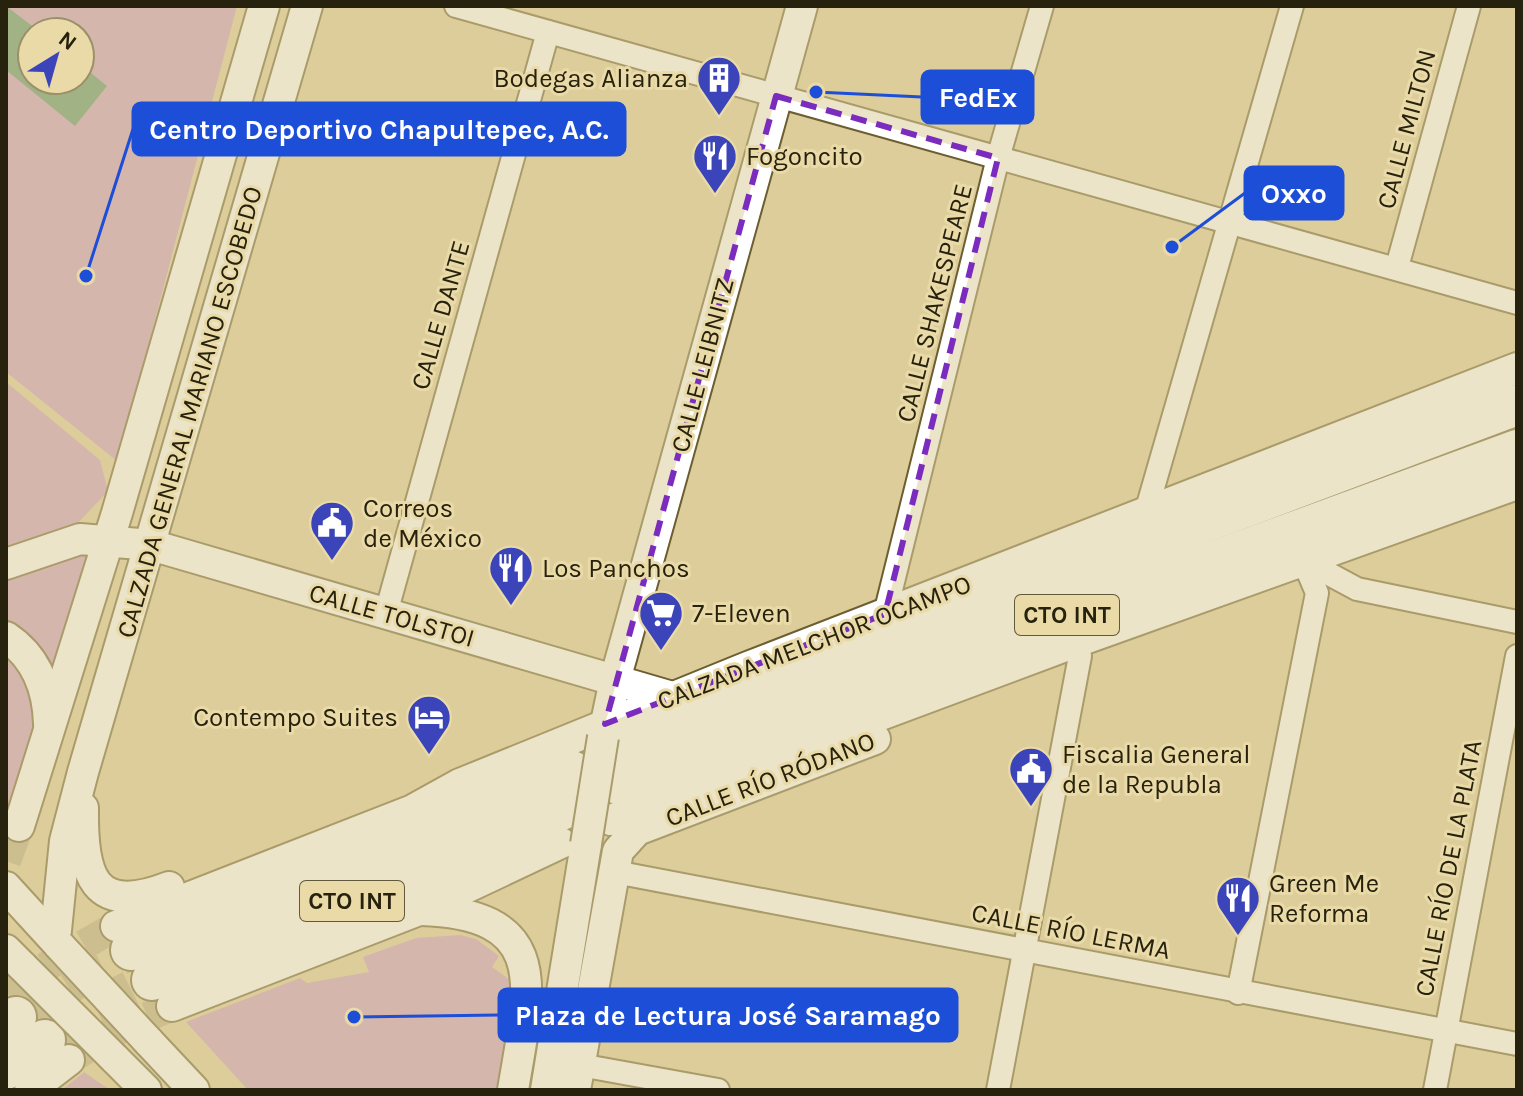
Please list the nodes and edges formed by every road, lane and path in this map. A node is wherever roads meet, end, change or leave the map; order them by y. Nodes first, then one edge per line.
1 (264, 6) edge
2 (307, 6) edge
3 (456, 6) edge
4 (802, 6) edge
5 (1042, 6) edge
6 (1292, 6) edge
7 (1469, 6) edge
8 (548, 32) junction
9 (776, 96) junction
10 (998, 158) junction
11 (1233, 222) junction
12 (1397, 267) junction
13 (1517, 303) edge
14 (1517, 368) edge
15 (1517, 386) edge
16 (150, 400) junction
17 (1517, 405) edge
18 (1444, 432) junction
19 (1511, 463) edge
20 (165, 496) junction
21 (1146, 512) junction
22 (1387, 531) joint
23 (109, 539) junction
24 (151, 545) junction
25 (1303, 560) junction
26 (6, 564) edge
27 (386, 613) junction
28 (885, 614) junction
29 (1149, 616) junction
30 (1517, 622) edge
31 (6, 637) edge
32 (1080, 656) junction
33 (1517, 656) edge
34 (615, 680) junction
35 (672, 697) junction
36 (49, 735) junction
37 (613, 763) junction
38 (83, 772) junction
39 (460, 784) junction
40 (567, 816) junction
41 (19, 826) tunnel mouth
42 (613, 880) junction
43 (6, 887) edge
44 (419, 910) junction
45 (57, 943) junction
46 (1024, 949) junction
47 (14, 959) edge
48 (143, 965) junction
49 (1238, 993) junction
50 (1446, 1030) junction
51 (556, 1033) junction
52 (34, 1035) edge
53 (1517, 1044) edge
54 (6, 1069) edge
55 (578, 1077) edge
56 (30, 1090) edge
57 (146, 1090) edge
58 (194, 1090) edge
59 (513, 1090) edge
60 (546, 1090) edge
61 (718, 1090) edge
62 (998, 1090) edge
63 (1435, 1090) edge

1 - 16 main road, CALZADA GENERAL MARIANO ESCOBEDO
2 - 20 main road, CALZADA GENERAL MARIANO ESCOBEDO
3 - 8 street
4 - 9 main road, CALLE LEIBNITZ
5 - 10 street, CALLE SHAKESPEARE
6 - 11 street
7 - 12 street, CALLE MILTON
8 - 9 street
8 - 27 street, CALLE DANTE
9 - 10 street
9 - 34 main road, CALLE LEIBNITZ
10 - 11 street
10 - 28 street, CALLE SHAKESPEARE
11 - 12 street
11 - 21 street
12 - 13 street
14 - 21 main road, CALZADA MELCHOR OCAMPO / CTO INT
15 - 18 highway
16 - 20 main road
16 - 23 main road, CALZADA GENERAL MARIANO ESCOBEDO
17 - 18 highway, CTO INT
18 - 37 highway, CTO INT
19 - 22 highway
19 - 37 highway, CTO INT
20 - 24 main road, CALZADA GENERAL MARIANO ESCOBEDO
21 - 28 main road, CALZADA MELCHOR OCAMPO / CTO INT
22 - 25 main road, CALZADA MELCHOR OCAMPO / CTO INT
23 - 24 main road, CALLE TOLSTOI
23 - 26 main road, CALLE TOLSTOI
23 - 36 main road, CALZADA GENERAL MARIANO ESCOBEDO
24 - 27 main road, CALLE TOLSTOI
24 - 38 main road, CALZADA GENERAL MARIANO ESCOBEDO
25 - 29 main road, CALZADA MELCHOR OCAMPO / CTO INT
25 - 30 street
25 - 49 street
27 - 34 main road, CALLE TOLSTOI
28 - 35 main road, CALZADA MELCHOR OCAMPO / CTO INT
29 - 32 main road, CALLE RÍO RÓDANO
29 - 37 main road, CALZADA MELCHOR OCAMPO / CTO INT
31 - 36 main road
32 - 42 main road, CALLE RÍO RÓDANO
32 - 46 street
33 - 50 street, CALLE RÍO DE LA PLATA
34 - 35 main road, CALLE TOLSTOI
34 - 37 main road, CALLE LEIBNITZ
35 - 37 main road, CALZADA MELCHOR OCAMPO / CTO INT
36 - 41 main road, CALZADA GENERAL MARIANO ESCOBEDO
37 - 39 main road, CALZADA MELCHOR OCAMPO / CTO INT
37 - 40 main road, bridge
38 - 39 main road
38 - 45 main road
39 - 48 main road, CALZADA MELCHOR OCAMPO / CTO INT
40 - 44 main road, CTO INT
40 - 48 highway, CTO INT
40 - 48 highway, CTO INT
40 - 51 main road
42 - 46 street, CALLE RÍO LERMA
42 - 51 main road
42 - 55 main road, CALLE RÍO RÓDANO
43 - 45 main road
44 - 48 main road, CTO INT
44 - 59 main road
45 - 58 main road, bridge
46 - 49 street, CALLE RÍO LERMA
46 - 62 street
47 - 57 main road, bridge
49 - 50 street, CALLE RÍO LERMA
50 - 53 street, CALLE RÍO LERMA
50 - 63 street, CALLE RÍO DE LA PLATA
51 - 60 main road
52 - 54 highway
52 - 56 main road
55 - 61 street

